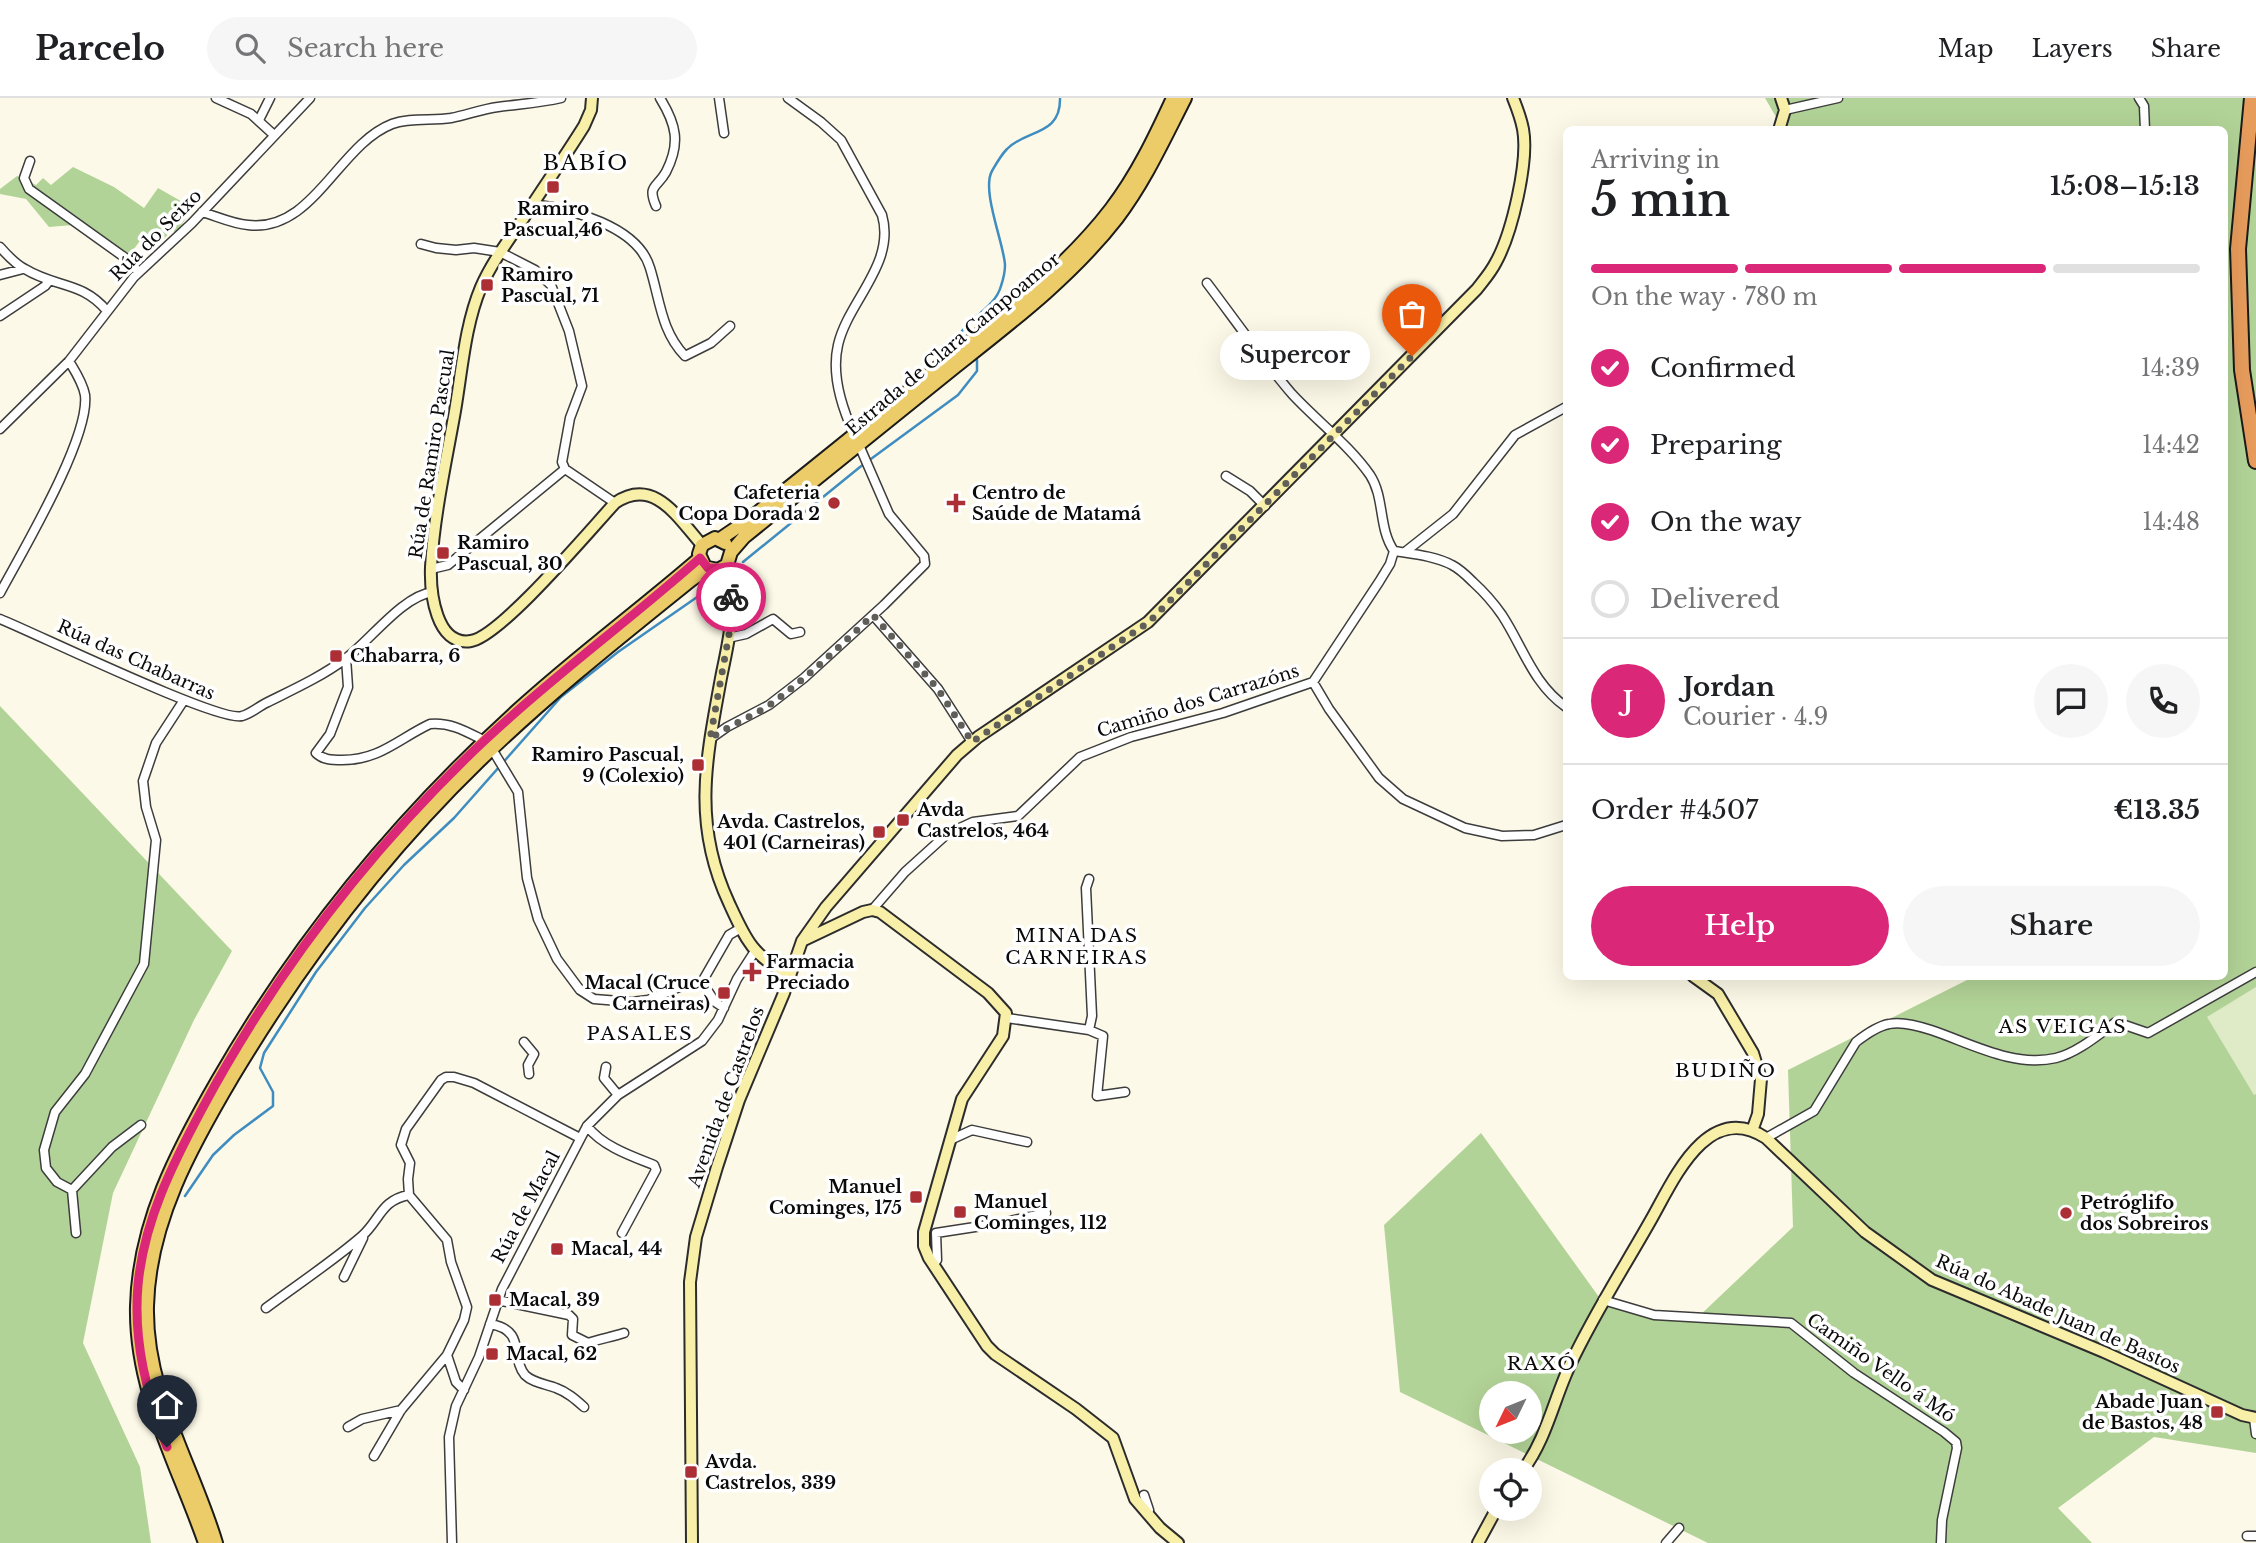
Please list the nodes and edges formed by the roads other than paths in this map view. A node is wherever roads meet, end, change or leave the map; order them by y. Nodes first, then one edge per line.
1 (216, 98) edge
2 (270, 98) edge
3 (310, 98) edge
4 (561, 98) edge
5 (592, 98) edge
6 (660, 98) edge
7 (719, 98) edge
8 (788, 98) edge
9 (1174, 98) edge
10 (1185, 98) edge
11 (1513, 98) edge
12 (1781, 98) edge
13 (1838, 98) edge
14 (2140, 98) edge
15 (2252, 98) edge
16 (1785, 110) junction
17 (259, 120) junction
18 (1780, 126) edge
19 (2145, 126) edge
20 (724, 133) dead end
21 (274, 135) junction
22 (30, 161) dead end
23 (533, 204) junction
24 (656, 206) dead end
25 (202, 212) junction
26 (421, 244) dead end
27 (0, 247) edge
28 (500, 252) junction
29 (23, 269) junction
30 (139, 272) junction
31 (0, 275) edge
32 (49, 281) junction
33 (1207, 284) dead end
34 (107, 312) junction
35 (0, 316) edge
36 (730, 326) dead end
37 (69, 361) junction
38 (1563, 409) edge
39 (0, 429) edge
40 (1334, 436) junction
41 (859, 445) junction
42 (2256, 461) edge
43 (565, 469) junction
44 (1226, 476) dead end
45 (615, 503) junction
46 (1265, 506) junction
47 (720, 539) junction
48 (702, 545) junction
49 (1394, 551) junction
50 (731, 552) junction
51 (1405, 552) junction
52 (704, 563) junction
53 (723, 568) junction
54 (431, 569) junction
55 (433, 592) junction
56 (0, 593) edge
57 (873, 615) junction
58 (0, 619) edge
59 (800, 632) dead end
60 (728, 638) junction
61 (346, 658) junction
62 (1313, 682) junction
63 (184, 700) junction
64 (1563, 705) edge
65 (710, 739) junction
66 (972, 742) junction
67 (491, 749) junction
68 (1563, 826) edge
69 (1089, 879) dead end
70 (872, 910) junction
71 (741, 928) junction
72 (802, 941) junction
73 (755, 951) junction
74 (2256, 972) edge
75 (789, 975) junction
76 (1699, 980) edge
77 (702, 982) junction
78 (724, 1008) junction
79 (1007, 1018) junction
80 (1088, 1030) junction
81 (524, 1042) dead end
82 (606, 1067) dead end
83 (529, 1074) dead end
84 (1125, 1092) dead end
85 (618, 1095) junction
86 (141, 1125) dead end
87 (587, 1126) junction
88 (1752, 1130) junction
89 (580, 1138) junction
90 (1766, 1138) junction
91 (950, 1140) junction
92 (1027, 1142) dead end
93 (72, 1191) junction
94 (410, 1195) junction
95 (1046, 1213) dead end
96 (76, 1233) dead end
97 (622, 1233) dead end
98 (364, 1235) junction
99 (933, 1265) junction
100 (344, 1276) dead end
101 (497, 1300) junction
102 (1603, 1300) junction
103 (266, 1308) dead end
104 (490, 1324) junction
105 (624, 1334) dead end
106 (447, 1355) junction
107 (464, 1390) junction
108 (584, 1407) dead end
109 (401, 1410) junction
110 (2255, 1418) edge
111 (348, 1427) dead end
112 (2256, 1434) edge
113 (374, 1455) dead end
114 (1530, 1458) edge
115 (1144, 1495) dead end
116 (1146, 1513) junction
117 (1490, 1521) edge
118 (1679, 1528) dead end
119 (205, 1543) edge
120 (216, 1543) edge
121 (452, 1543) edge
122 (692, 1543) edge
123 (1178, 1543) edge
124 (1478, 1543) edge
125 (1665, 1543) edge
126 (1941, 1543) edge

1 - 17 street
2 - 17 street
3 - 21 street, Rúa do Seixo
4 - 25 street
5 - 23 street, Rúa de Ramiro Pascual
6 - 24 street
7 - 20 street
8 - 41 street
9 - 41 main road, Estrada de Clara Campoamor
10 - 41 main road, Estrada de Clara Campoamor
11 - 40 street, Avenida de Castrelos
12 - 16 street
13 - 16 street
14 - 19 street
15 - 42 highway
16 - 18 street
17 - 21 street
21 - 25 street, Rúa do Seixo
22 - 30 street
23 - 28 street, Rúa de Ramiro Pascual
23 - 36 street
25 - 30 street, Rúa do Seixo
26 - 28 street
27 - 29 street
28 - 43 street
28 - 54 street, Rúa de Ramiro Pascual
29 - 31 street
29 - 32 street
30 - 34 street, Rúa do Seixo
32 - 34 street
32 - 35 street
33 - 40 street
34 - 37 street, Rúa do Seixo
37 - 39 street, Rúa do Seixo
37 - 56 street
38 - 51 street
40 - 46 street, Avenida de Castrelos
40 - 49 street
41 - 47 main road, Estrada de Clara Campoamor
41 - 50 main road, Estrada de Clara Campoamor
41 - 57 street
43 - 45 street
43 - 54 street
44 - 46 street
45 - 48 street
45 - 55 street, Rúa de Ramiro Pascual
46 - 66 street, Avenida de Castrelos
47 - 48 main road, Estrada de Clara Campoamor
47 - 50 main road
48 - 52 main road
49 - 51 street
49 - 62 street, Camiño dos Carrazóns
50 - 53 main road, Estrada de Clara Campoamor
51 - 64 street
52 - 53 main road
52 - 67 main road
53 - 60 street
54 - 55 street, Rúa de Ramiro Pascual
55 - 61 street, Rúa das Chabarras
57 - 65 street
57 - 66 street
58 - 63 street, Rúa das Chabarras
59 - 60 street
60 - 65 street
61 - 63 street, Rúa das Chabarras
61 - 67 street
62 - 68 street
62 - 70 street, Camiño dos Carrazóns
63 - 93 street
65 - 71 street
66 - 72 street, Avenida de Castrelos
67 - 77 street
67 - 119 main road
67 - 120 main road
69 - 80 street
70 - 72 street
70 - 79 street
71 - 73 street
71 - 77 street
72 - 75 street, Avenida de Castrelos
73 - 75 street
73 - 78 street, Rúa de Macal
74 - 90 street
75 - 122 street, Avenida de Castrelos
76 - 88 street
77 - 78 street
78 - 85 street, Rúa de Macal
79 - 80 street
79 - 91 street
80 - 84 street
81 - 83 street
82 - 85 street
85 - 87 street, Rúa de Macal
86 - 93 street
87 - 89 street, Rúa de Macal
87 - 97 street
88 - 90 street, Rúa do Abade Juan de Bastos
88 - 102 street
89 - 94 street
89 - 101 street, Rúa de Macal
90 - 110 street, Rúa do Abade Juan de Bastos
91 - 92 street
91 - 99 street
93 - 96 street
94 - 98 street
94 - 106 street
95 - 99 street
98 - 100 street
98 - 103 street
99 - 116 street
101 - 104 street, Rúa de Macal
101 - 105 street
102 - 114 street
102 - 126 street, Camiño Vello á Mó
104 - 107 street, Rúa de Macal
104 - 108 street
106 - 107 street
106 - 109 street
107 - 121 street, Rúa de Macal
109 - 111 street
109 - 113 street
110 - 112 street
115 - 116 street
116 - 123 street
117 - 124 street
118 - 125 street

